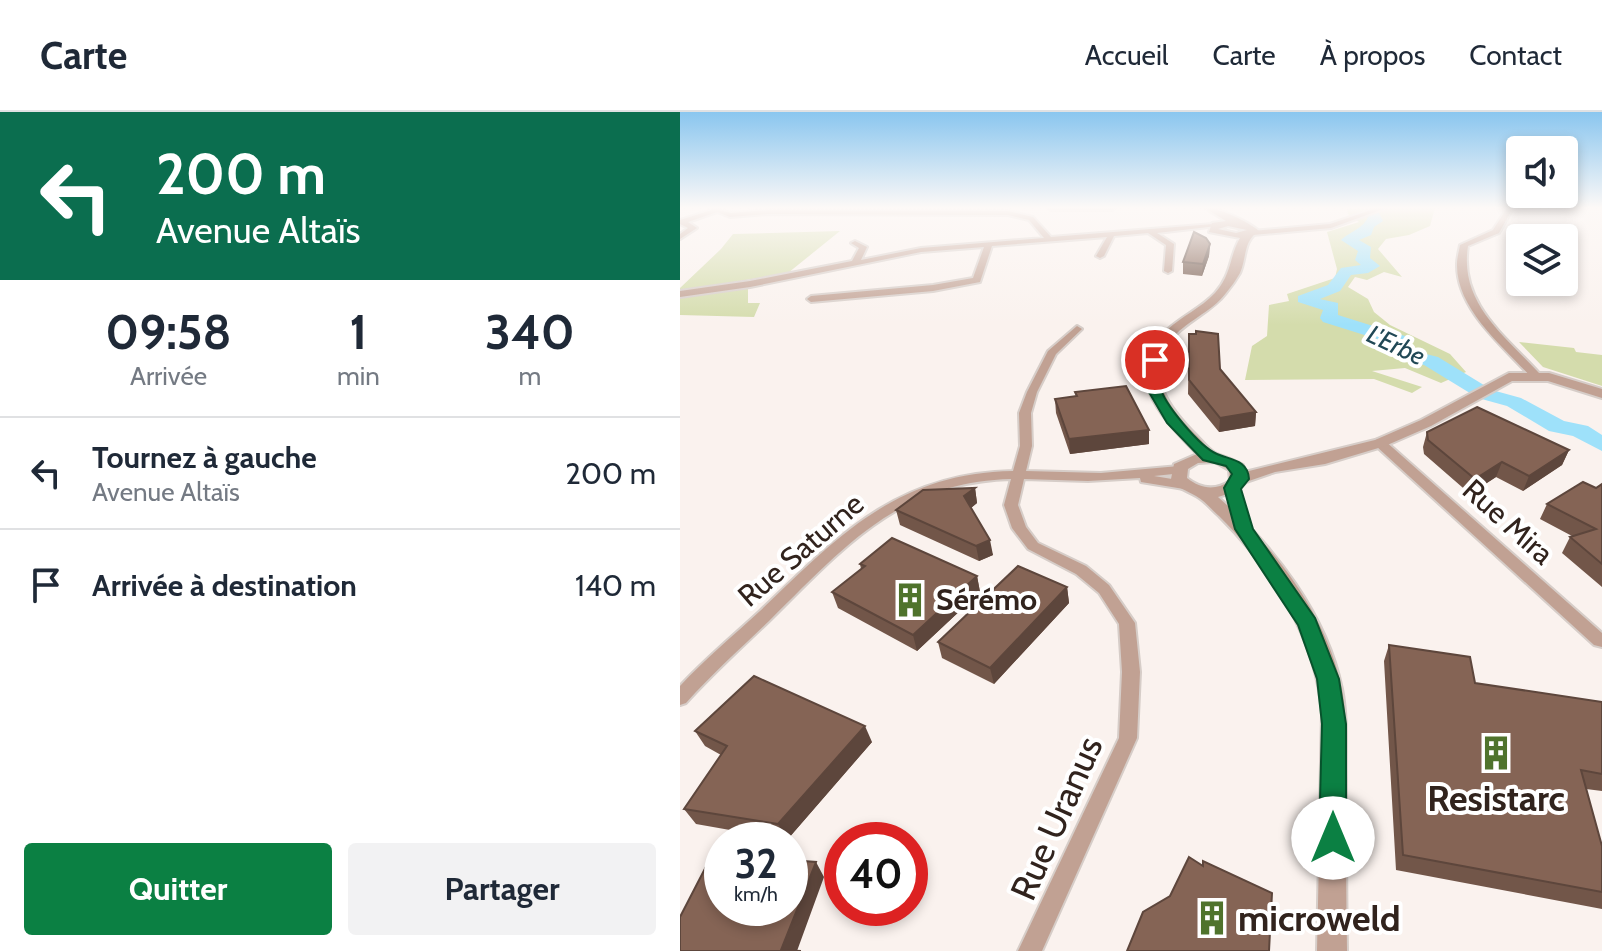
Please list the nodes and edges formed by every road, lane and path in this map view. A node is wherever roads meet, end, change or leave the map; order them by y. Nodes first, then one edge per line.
1 (863, 247) edge
2 (953, 247) edge
3 (988, 247) edge
4 (1105, 247) edge
5 (1170, 247) edge
6 (1232, 247) edge
7 (1241, 247) edge
8 (1463, 247) edge
9 (1100, 256) dead end
10 (856, 261) junction
11 (1238, 261) junction
12 (1168, 271) dead end
13 (680, 294) edge
14 (811, 299) dead end
15 (1077, 329) dead end
16 (1535, 375) junction
17 (1602, 394) edge
18 (1172, 420) junction
19 (1380, 443) junction
20 (1209, 457) junction
21 (1231, 463) junction
22 (1295, 464) junction
23 (1183, 472) junction
24 (1018, 475) junction
25 (1236, 484) junction
26 (1203, 493) junction
27 (1244, 529) junction
28 (1600, 641) dead end
29 (680, 698) edge
30 (1030, 951) edge
31 (1332, 951) edge

1 - 10 street
2 - 10 street
3 - 14 street
4 - 9 street
5 - 12 street
6 - 11 street
7 - 11 street
8 - 16 street
10 - 13 street
11 - 18 street
15 - 24 street, Rue Uranus
16 - 17 street
16 - 19 street
18 - 20 street
18 - 23 street
19 - 22 street
19 - 28 street, Rue Mira
20 - 21 street
20 - 23 street
21 - 22 street
21 - 25 street
22 - 25 street
23 - 24 street, Rue Saturne
23 - 26 street
24 - 29 street, Rue Saturne
24 - 30 street, Rue Uranus
25 - 26 street
25 - 27 street
26 - 27 street
27 - 31 street

